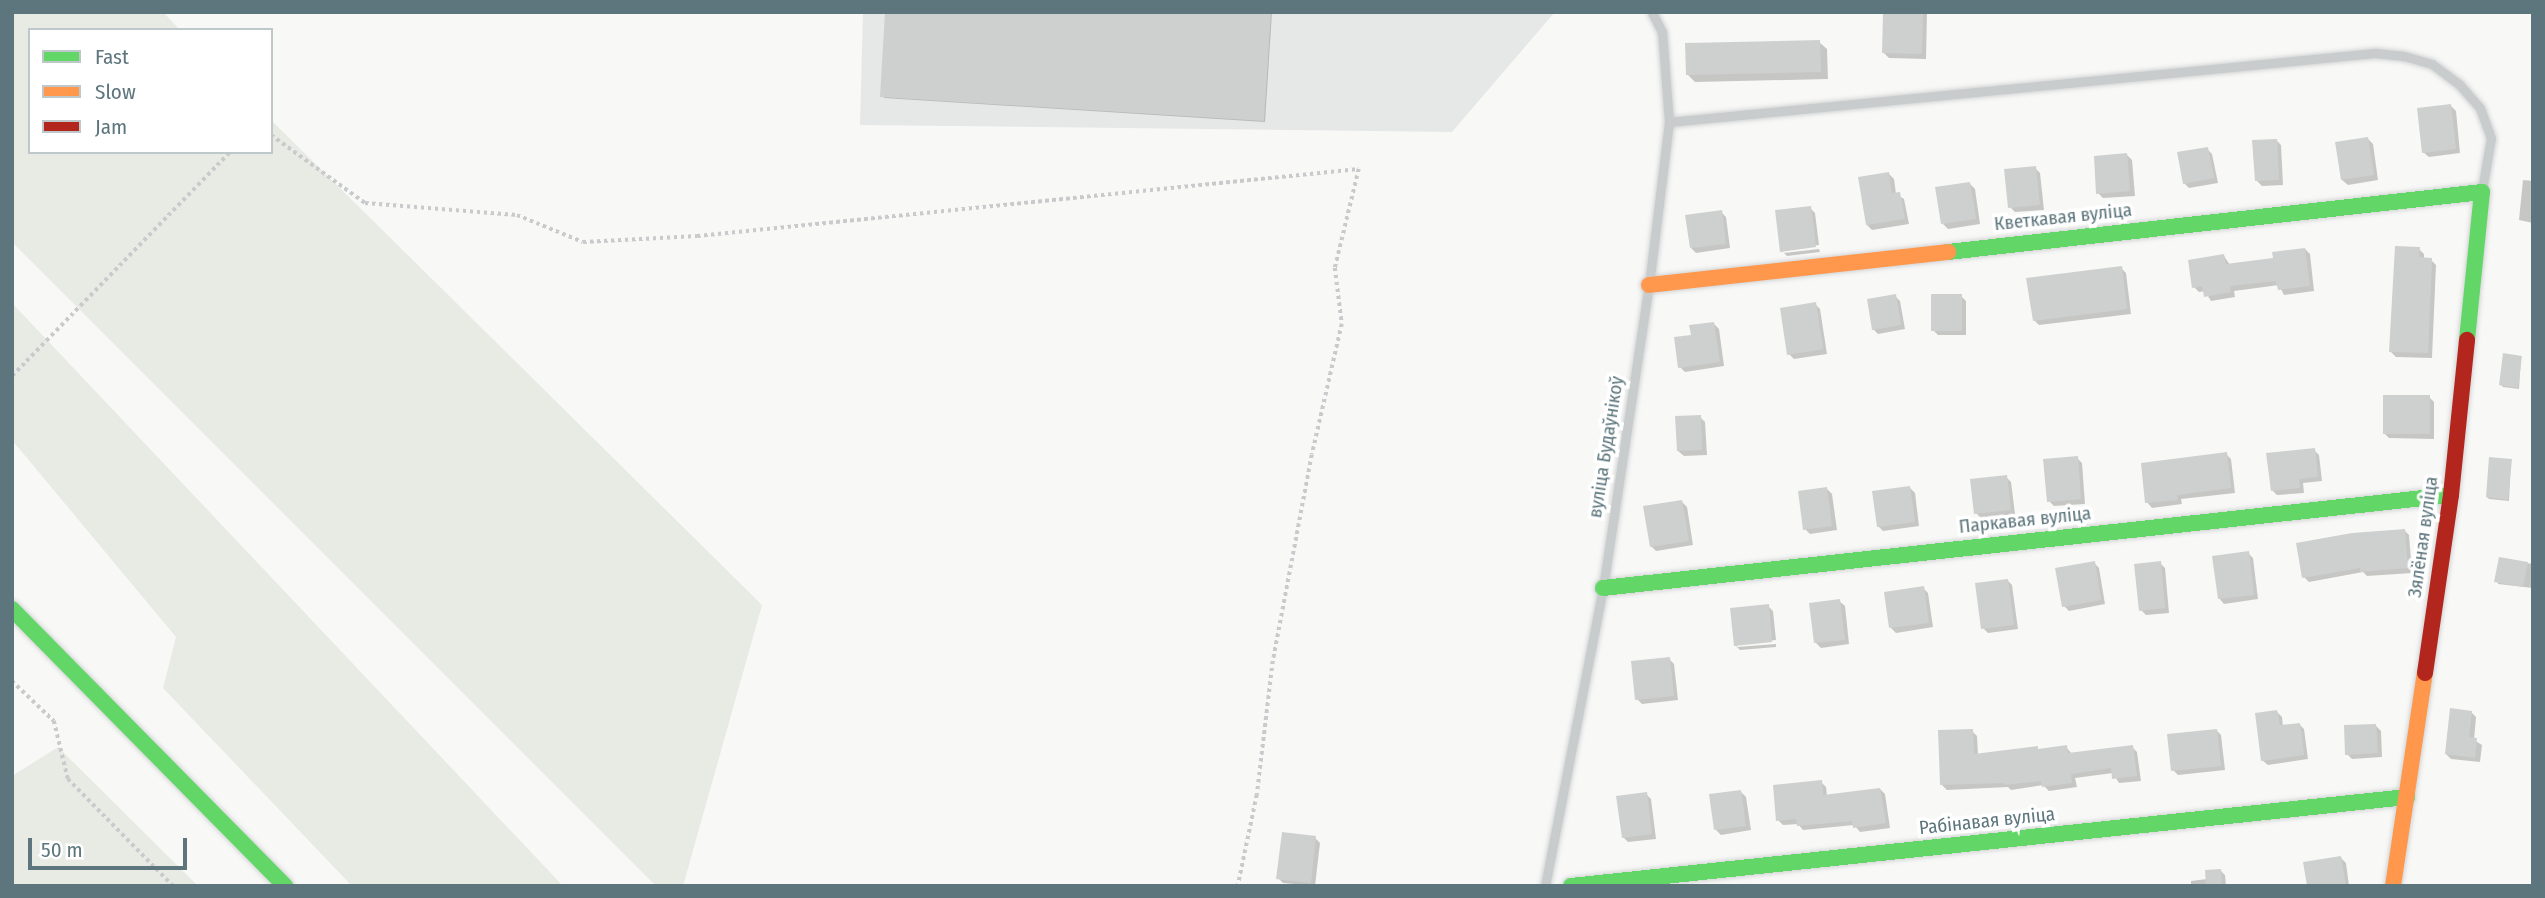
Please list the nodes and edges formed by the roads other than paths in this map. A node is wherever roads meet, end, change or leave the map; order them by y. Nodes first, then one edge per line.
1 (1652, 12) edge
2 (1669, 122) junction
3 (2482, 192) junction
4 (1649, 285) junction
5 (2451, 495) junction
6 (1603, 587) junction
7 (12, 608) edge
8 (2407, 797) junction
9 (285, 886) edge
10 (1545, 886) edge
11 (1572, 886) edge
12 (2393, 886) edge

1 - 2 lane, вуліца Будаўнікоў
2 - 3 lane
2 - 4 lane, вуліца Будаўнікоў
3 - 4 street, Кветкавая вуліца
3 - 5 street, Зялёная вуліца
4 - 6 lane, вуліца Будаўнікоў
5 - 6 street, Паркавая вуліца
5 - 8 street, Зялёная вуліца
6 - 10 lane, вуліца Будаўнікоў
7 - 9 street
8 - 11 street, Рабінавая вуліца
8 - 12 street, Зялёная вуліца

